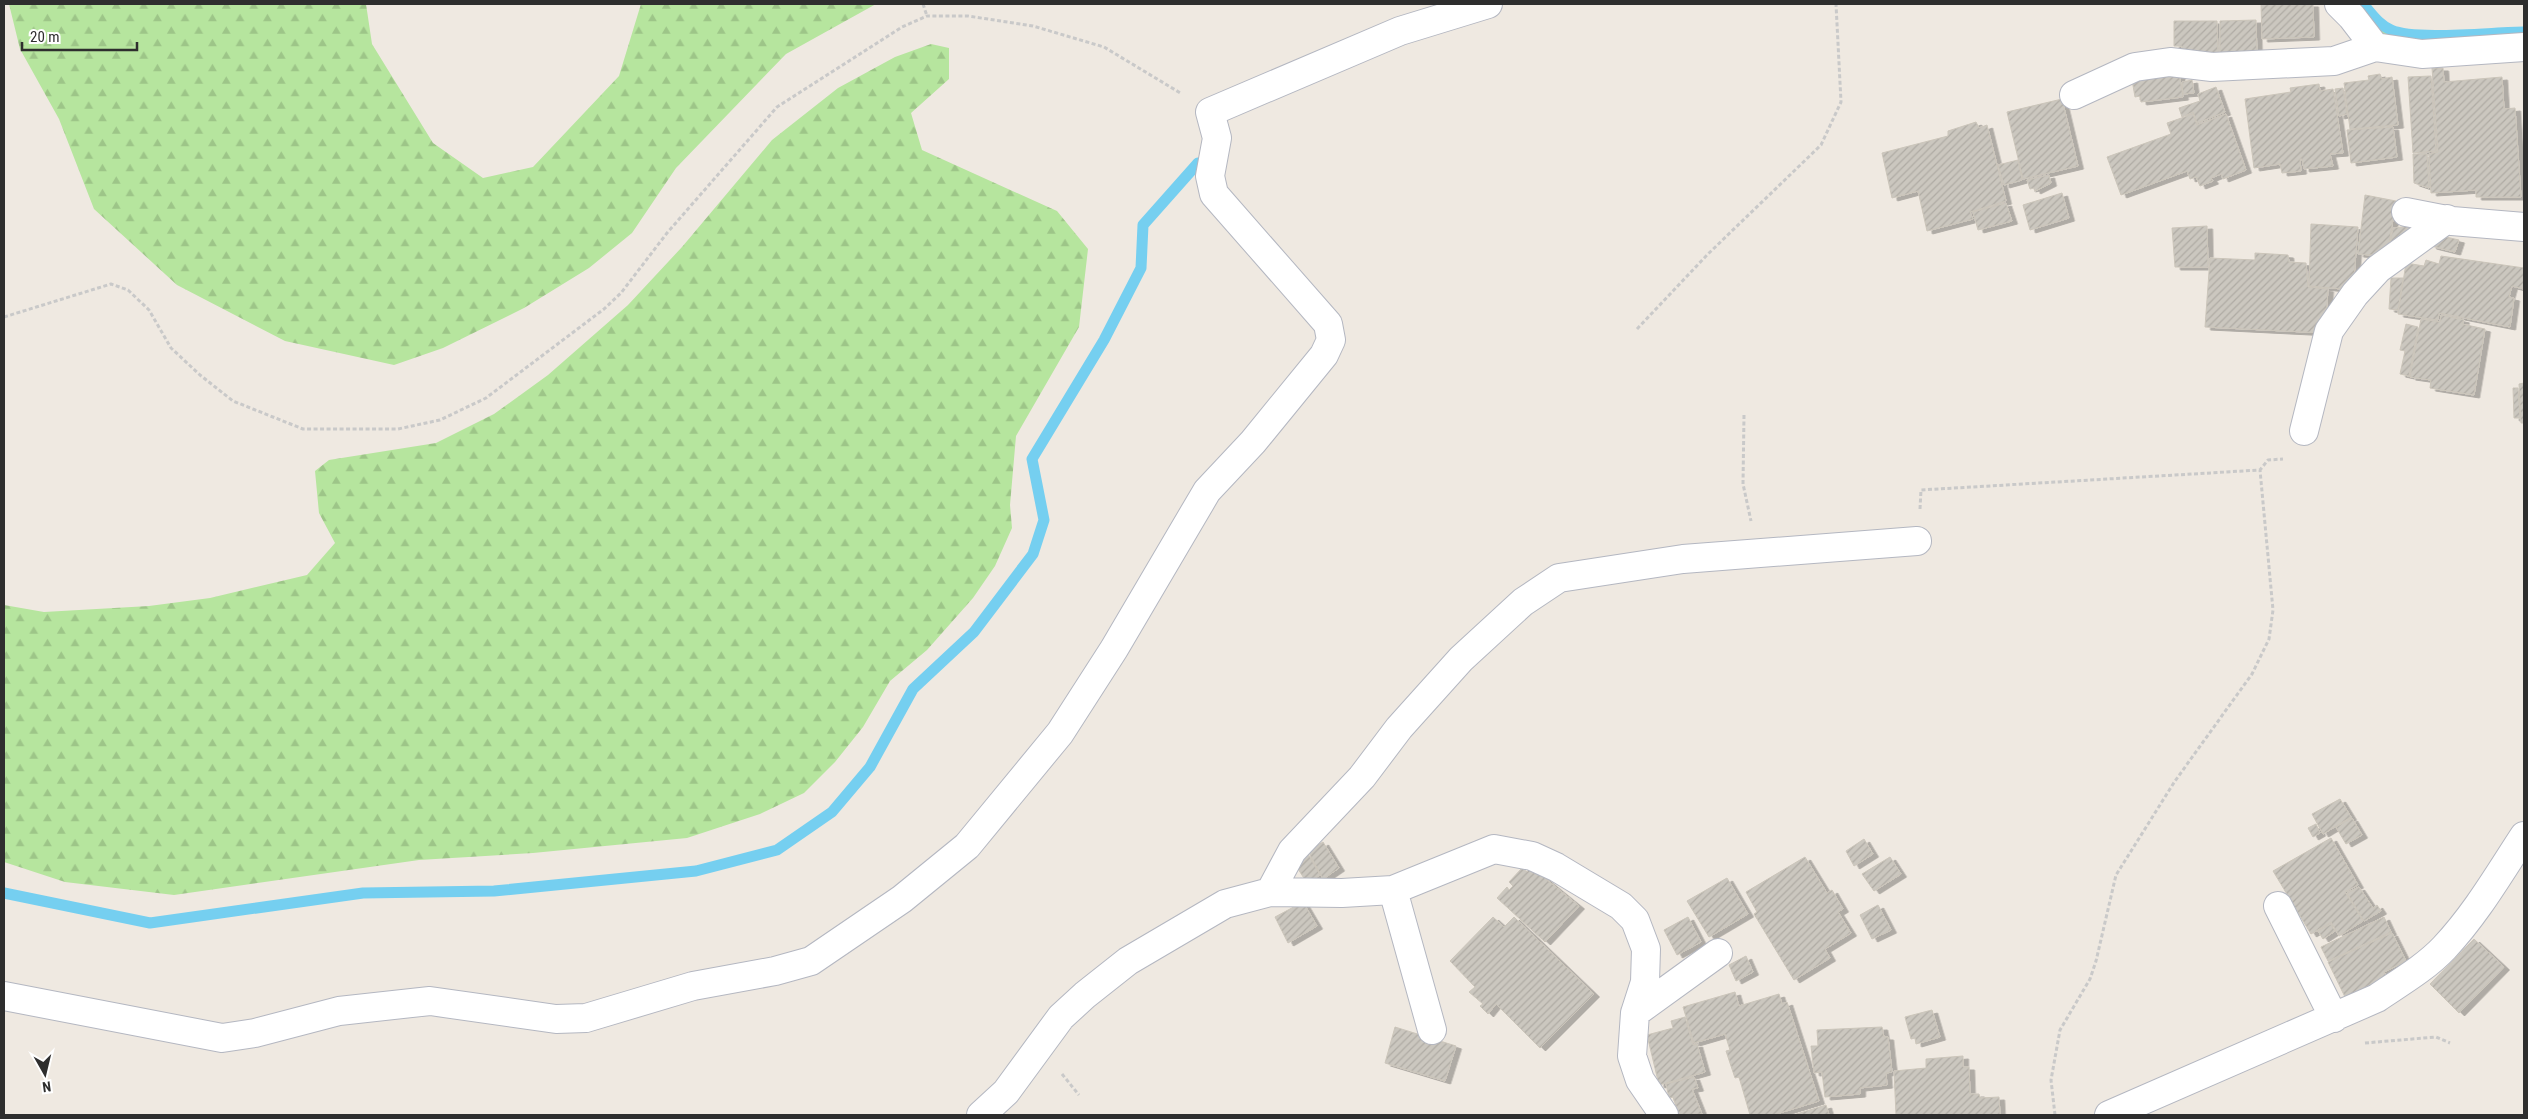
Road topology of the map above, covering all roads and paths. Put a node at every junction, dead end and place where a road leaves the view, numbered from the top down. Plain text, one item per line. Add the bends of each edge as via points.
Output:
1 (923, 4) edge
2 (1488, 4) edge
3 (1836, 4) edge
4 (2339, 4) edge
5 (926, 16) junction
6 (2524, 47) edge
7 (2375, 48) junction
8 (2074, 95) dead end
9 (1210, 112) junction
10 (2406, 212) dead end
11 (2447, 219) junction
12 (2524, 227) edge
13 (4, 317) edge
14 (1637, 329) dead end
15 (1744, 415) dead end
16 (2304, 431) joint
17 (2260, 470) junction
18 (1917, 540) joint
19 (1757, 553) junction
20 (2524, 836) edge
21 (1393, 890) junction
22 (1270, 892) junction
23 (2278, 906) dead end
24 (1718, 953) dead end
25 (4, 996) edge
26 (1635, 1013) junction
27 (2334, 1018) junction
28 (1432, 1030) dead end
29 (981, 1115) edge
30 (1664, 1115) edge
31 (2055, 1115) edge
32 (2109, 1115) edge

1 - 5 path
2 - 9 street via 1400,31
3 - 14 path via 1841,102 1821,145 1707,255
4 - 7 street
5 - 9 path via 968,16 1033,26 1104,46
5 - 13 path via 902,27 776,108 667,233 621,293 486,398 440,420 398,429 303,429 233,401 171,348 149,310 128,290 111,284
6 - 7 street via 2422,54
7 - 8 street via 2334,61 2212,66 2170,62 2135,67
9 - 25 street via 1217,138 1210,176 1214,194 1328,324 1330,340 1324,355 1253,442 1207,491 1114,649 1060,733 966,846 902,899 811,961 693,986 586,1018 556,1019 430,1001 339,1012 222,1038
10 - 11 street
11 - 12 street
11 - 16 street via 2378,268 2329,331
15 - 19 path via 1743,484
16 - 17 path via 2310,445 2306,456 2268,460
17 - 18 path via 1921,490
17 - 31 path via 2273,610 2269,639 2252,674 2175,781 2116,875 2090,979 2060,1030 2051,1080
18 - 19 street
19 - 22 street via 1683,559 1559,578 1523,602 1461,659 1399,728 1362,777 1292,851
20 - 27 street via 2473,914 2443,950 2414,974 2376,998
21 - 22 street
21 - 26 street via 1494,849 1532,856 1556,867 1621,906 1635,920 1646,949 1645,982
21 - 28 street
22 - 29 street via 1225,904 1128,961 1061,1017 1006,1092
23 - 27 street
24 - 26 street
26 - 30 street via 1632,1056 1640,1080
27 - 32 street

